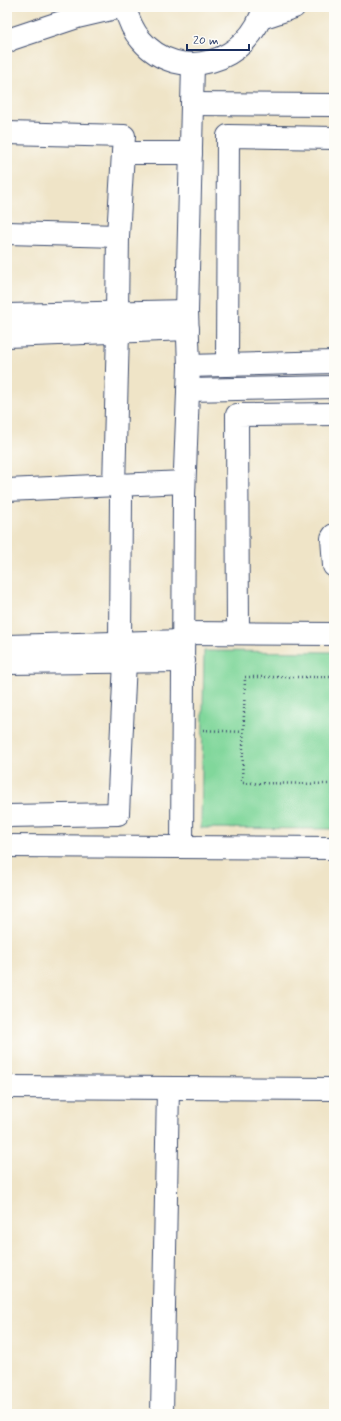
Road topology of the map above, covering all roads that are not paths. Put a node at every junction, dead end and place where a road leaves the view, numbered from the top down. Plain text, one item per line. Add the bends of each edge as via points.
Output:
1 (120, 7) edge
2 (124, 7) edge
3 (294, 7) edge
4 (262, 12) edge
5 (7, 42) edge
6 (193, 64) junction
7 (192, 104) junction
8 (334, 105) edge
9 (7, 133) edge
10 (334, 138) edge
11 (191, 152) junction
12 (122, 153) junction
13 (7, 233) edge
14 (118, 236) junction
15 (7, 315) edge
16 (188, 320) junction
17 (122, 325) junction
18 (7, 336) edge
19 (334, 362) edge
20 (227, 364) junction
21 (189, 366) junction
22 (334, 387) edge
23 (188, 390) junction
24 (334, 414) edge
25 (184, 489) junction
26 (7, 490) edge
27 (119, 490) junction
28 (7, 502) edge
29 (334, 535) edge
30 (334, 566) edge
31 (238, 633) junction
32 (334, 634) edge
33 (184, 645) junction
34 (7, 646) edge
35 (122, 652) junction
36 (7, 663) edge
37 (7, 816) edge
38 (7, 846) edge
39 (182, 847) junction
40 (334, 848) edge
41 (7, 1087) edge
42 (168, 1088) junction
43 (334, 1089) edge
44 (162, 1414) edge

1 - 5 street via 77,17 11,38
2 - 6 street via 130,24 141,40 156,53 173,61
3 - 4 street
4 - 6 street via 250,37 234,52 214,61
6 - 7 street
7 - 8 street
7 - 11 street
9 - 12 street via 124,136
10 - 20 street via 228,136
11 - 12 street
11 - 16 street
12 - 14 street
13 - 14 street
14 - 17 street
15 - 17 street
16 - 17 street
16 - 21 street
17 - 18 street
17 - 27 street
19 - 20 street
20 - 21 street
21 - 23 street
22 - 23 street
23 - 25 street
24 - 31 street via 237,415
25 - 27 street
25 - 33 street
26 - 27 street
27 - 28 street
27 - 35 street
29 - 30 street
31 - 32 street
31 - 33 street
33 - 35 street
33 - 39 street
34 - 35 street
35 - 36 street
35 - 37 street via 118,814
38 - 39 street
39 - 40 street
41 - 42 street
42 - 43 street
42 - 44 street

